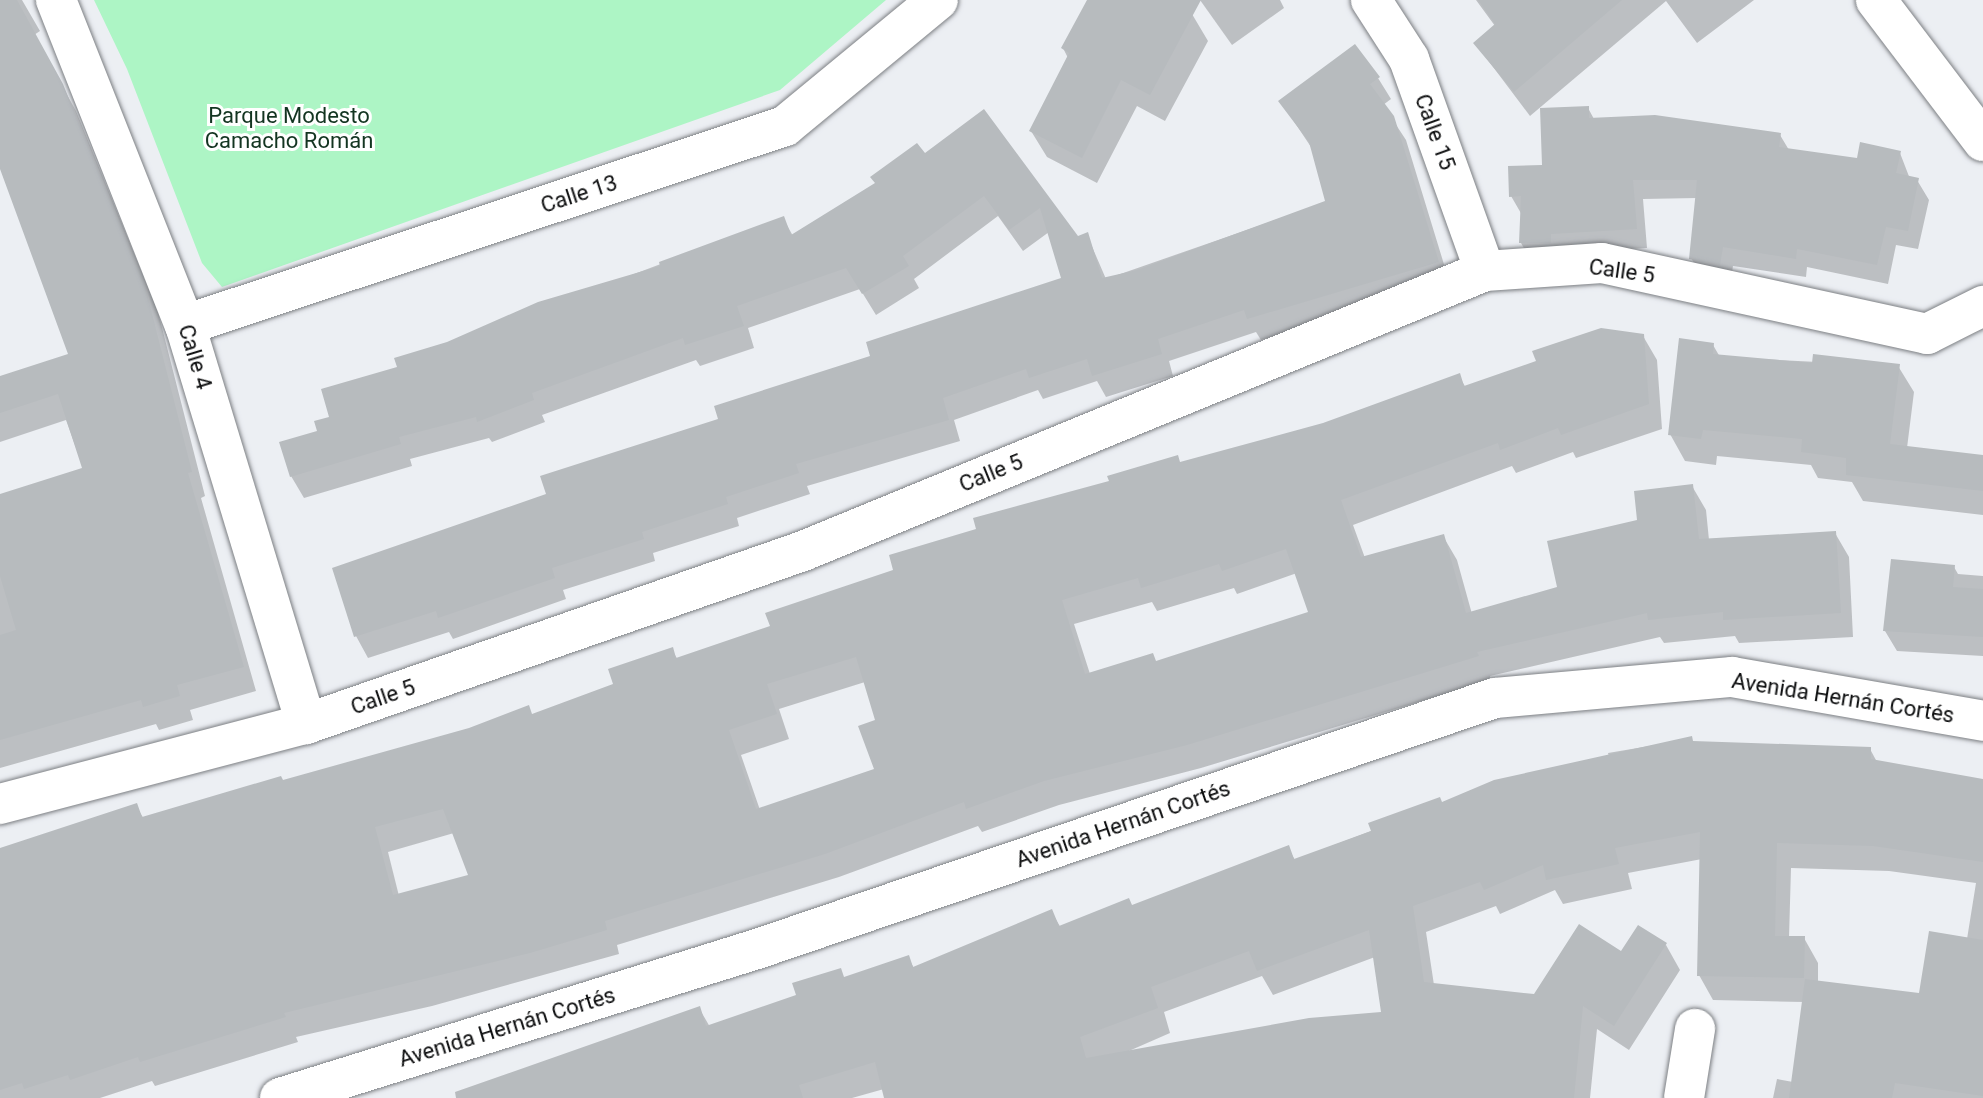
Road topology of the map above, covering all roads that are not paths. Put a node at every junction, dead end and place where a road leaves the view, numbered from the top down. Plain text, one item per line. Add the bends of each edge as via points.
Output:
1 (56, 0) edge
2 (938, 0) edge
3 (1371, 0) edge
4 (1876, 0) edge
5 (1983, 141) edge
6 (1485, 271) junction
7 (1983, 306) edge
8 (185, 325) junction
9 (1983, 721) edge
10 (306, 724) junction
11 (0, 804) edge
12 (1695, 1029) dead end
13 (280, 1098) edge
14 (1684, 1098) edge

1 - 8 street, Calle 4
2 - 8 street, Calle 13 via 785,126
3 - 6 street, Calle 15 via 1409,59
4 - 5 street
6 - 7 street, Calle 5 via 1602,263 1927,334
6 - 10 street, Calle 5 via 803,551
8 - 10 street, Calle 4
9 - 13 street, Avenida Hernán Cortés via 1732,677 1495,698 760,948
10 - 11 street, Calle 5
12 - 14 street

